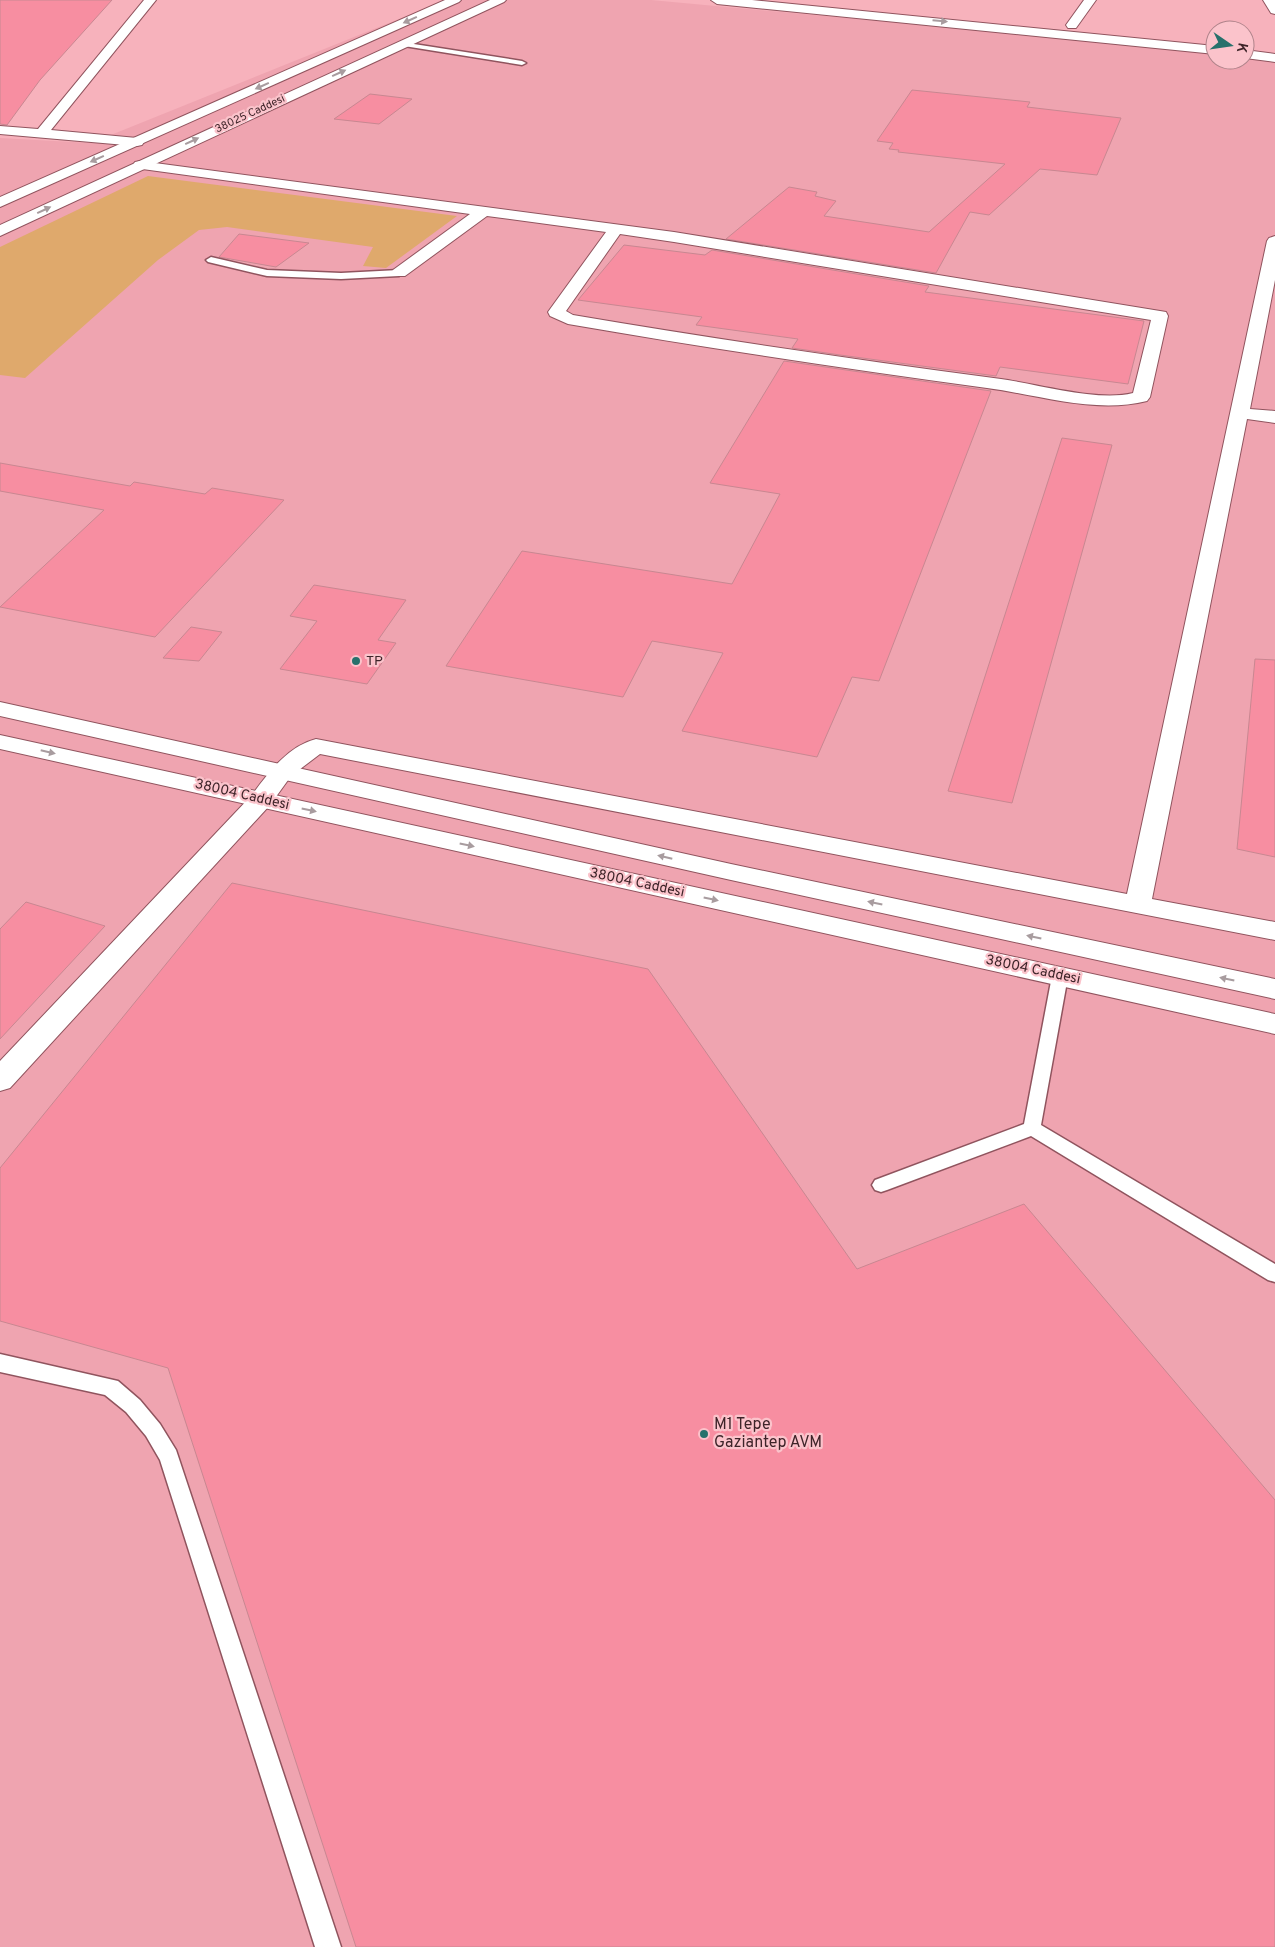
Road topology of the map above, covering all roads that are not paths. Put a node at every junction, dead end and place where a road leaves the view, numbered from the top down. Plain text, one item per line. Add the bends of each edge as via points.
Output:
1 (150, 0) edge
2 (455, 0) edge
3 (500, 0) edge
4 (717, 0) edge
5 (813, 0) edge
6 (1090, 0) edge
7 (1269, 0) edge
8 (1275, 10) edge
9 (921, 15) junction
10 (1072, 25) junction
11 (1205, 42) edge
12 (404, 44) junction
13 (1255, 47) edge
14 (1205, 49) edge
15 (1275, 50) edge
16 (1255, 55) edge
17 (1275, 58) edge
18 (522, 63) dead end
19 (0, 130) edge
20 (41, 134) junction
21 (137, 142) junction
22 (140, 165) junction
23 (0, 203) edge
24 (484, 212) junction
25 (616, 229) junction
26 (0, 230) edge
27 (1275, 240) edge
28 (211, 260) dead end
29 (399, 273) joint
30 (1240, 413) junction
31 (1275, 417) edge
32 (0, 709) edge
33 (0, 742) edge
34 (282, 771) junction
35 (261, 800) junction
36 (1138, 905) junction
37 (1275, 931) edge
38 (1072, 946) junction
39 (1060, 976) junction
40 (1275, 989) edge
41 (1275, 1024) edge
42 (0, 1080) edge
43 (1032, 1128) junction
44 (881, 1185) dead end
45 (1275, 1274) edge
46 (0, 1363) edge
47 (328, 1947) edge

1 - 20 street
2 -> 21 street, 38025 Caddesi
3 - 12 street, 38025 Caddesi
4 - 9 street
5 - 9 street
6 - 10 street
7 - 8 street
9 - 10 street
9 -> 14 street
10 - 11 street
12 - 18 lane
22 -> 12 street, 38025 Caddesi
13 - 15 street
16 - 17 street
19 - 20 street
20 - 21 street
21 -> 23 street, 38025 Caddesi
22 - 24 street
26 -> 22 street, 38025 Caddesi
24 - 25 street
24 - 29 street
25 - 25 street via 1160,316 1141,397 1129,401 1105,400 568,320 556,312
27 - 30 street
28 - 29 lane via 267,274 341,276
30 - 31 street
30 - 36 street
32 - 34 street
33 -> 35 street, 38004 Caddesi
34 - 35 street
34 - 36 street via 316,746
38 -> 34 street
35 -> 39 street, 38004 Caddesi
35 - 42 street
36 - 37 street
38 - 39 street
40 -> 38 street
39 - 41 street, 38004 Caddesi
39 - 43 lane
43 - 44 lane
43 - 45 lane
46 - 47 lane via 110,1386 153,1430 169,1457

